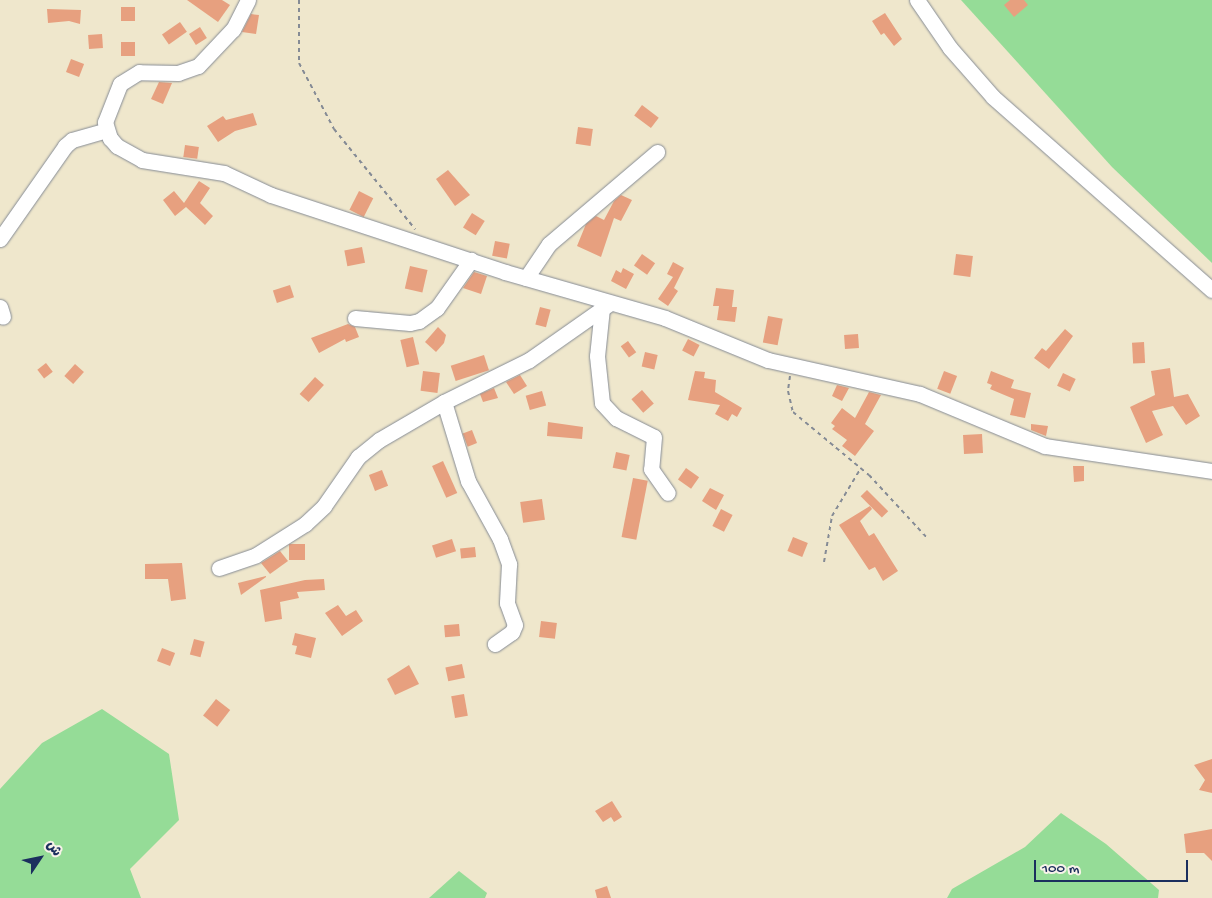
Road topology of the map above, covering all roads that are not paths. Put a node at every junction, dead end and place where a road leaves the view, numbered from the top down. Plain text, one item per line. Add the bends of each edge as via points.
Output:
1 (248, 0) edge
2 (917, 0) edge
3 (106, 130) junction
4 (657, 152) dead end
5 (0, 239) edge
6 (471, 260) junction
7 (526, 278) junction
8 (1212, 290) edge
9 (606, 305) junction
10 (355, 318) dead end
11 (444, 402) junction
12 (1212, 472) edge
13 (668, 493) dead end
14 (219, 568) dead end
15 (494, 644) dead end

1 - 3 street via 233,29 198,66 178,72 139,72 120,84 107,112
2 - 8 street via 950,48 994,96
3 - 5 street via 72,140 64,146
3 - 6 street via 117,146 142,160 224,173 271,195
4 - 7 street via 549,244
6 - 7 street
6 - 10 street via 437,308 419,321
7 - 9 street
9 - 11 street via 529,360
9 - 12 street via 684,324 791,366 920,394 1045,446
9 - 13 street via 597,356 602,402 616,418 654,437 651,469
11 - 14 street via 367,449 324,506 306,524 256,555
11 - 15 street via 468,481 500,539 509,564 507,603 515,625 512,632

